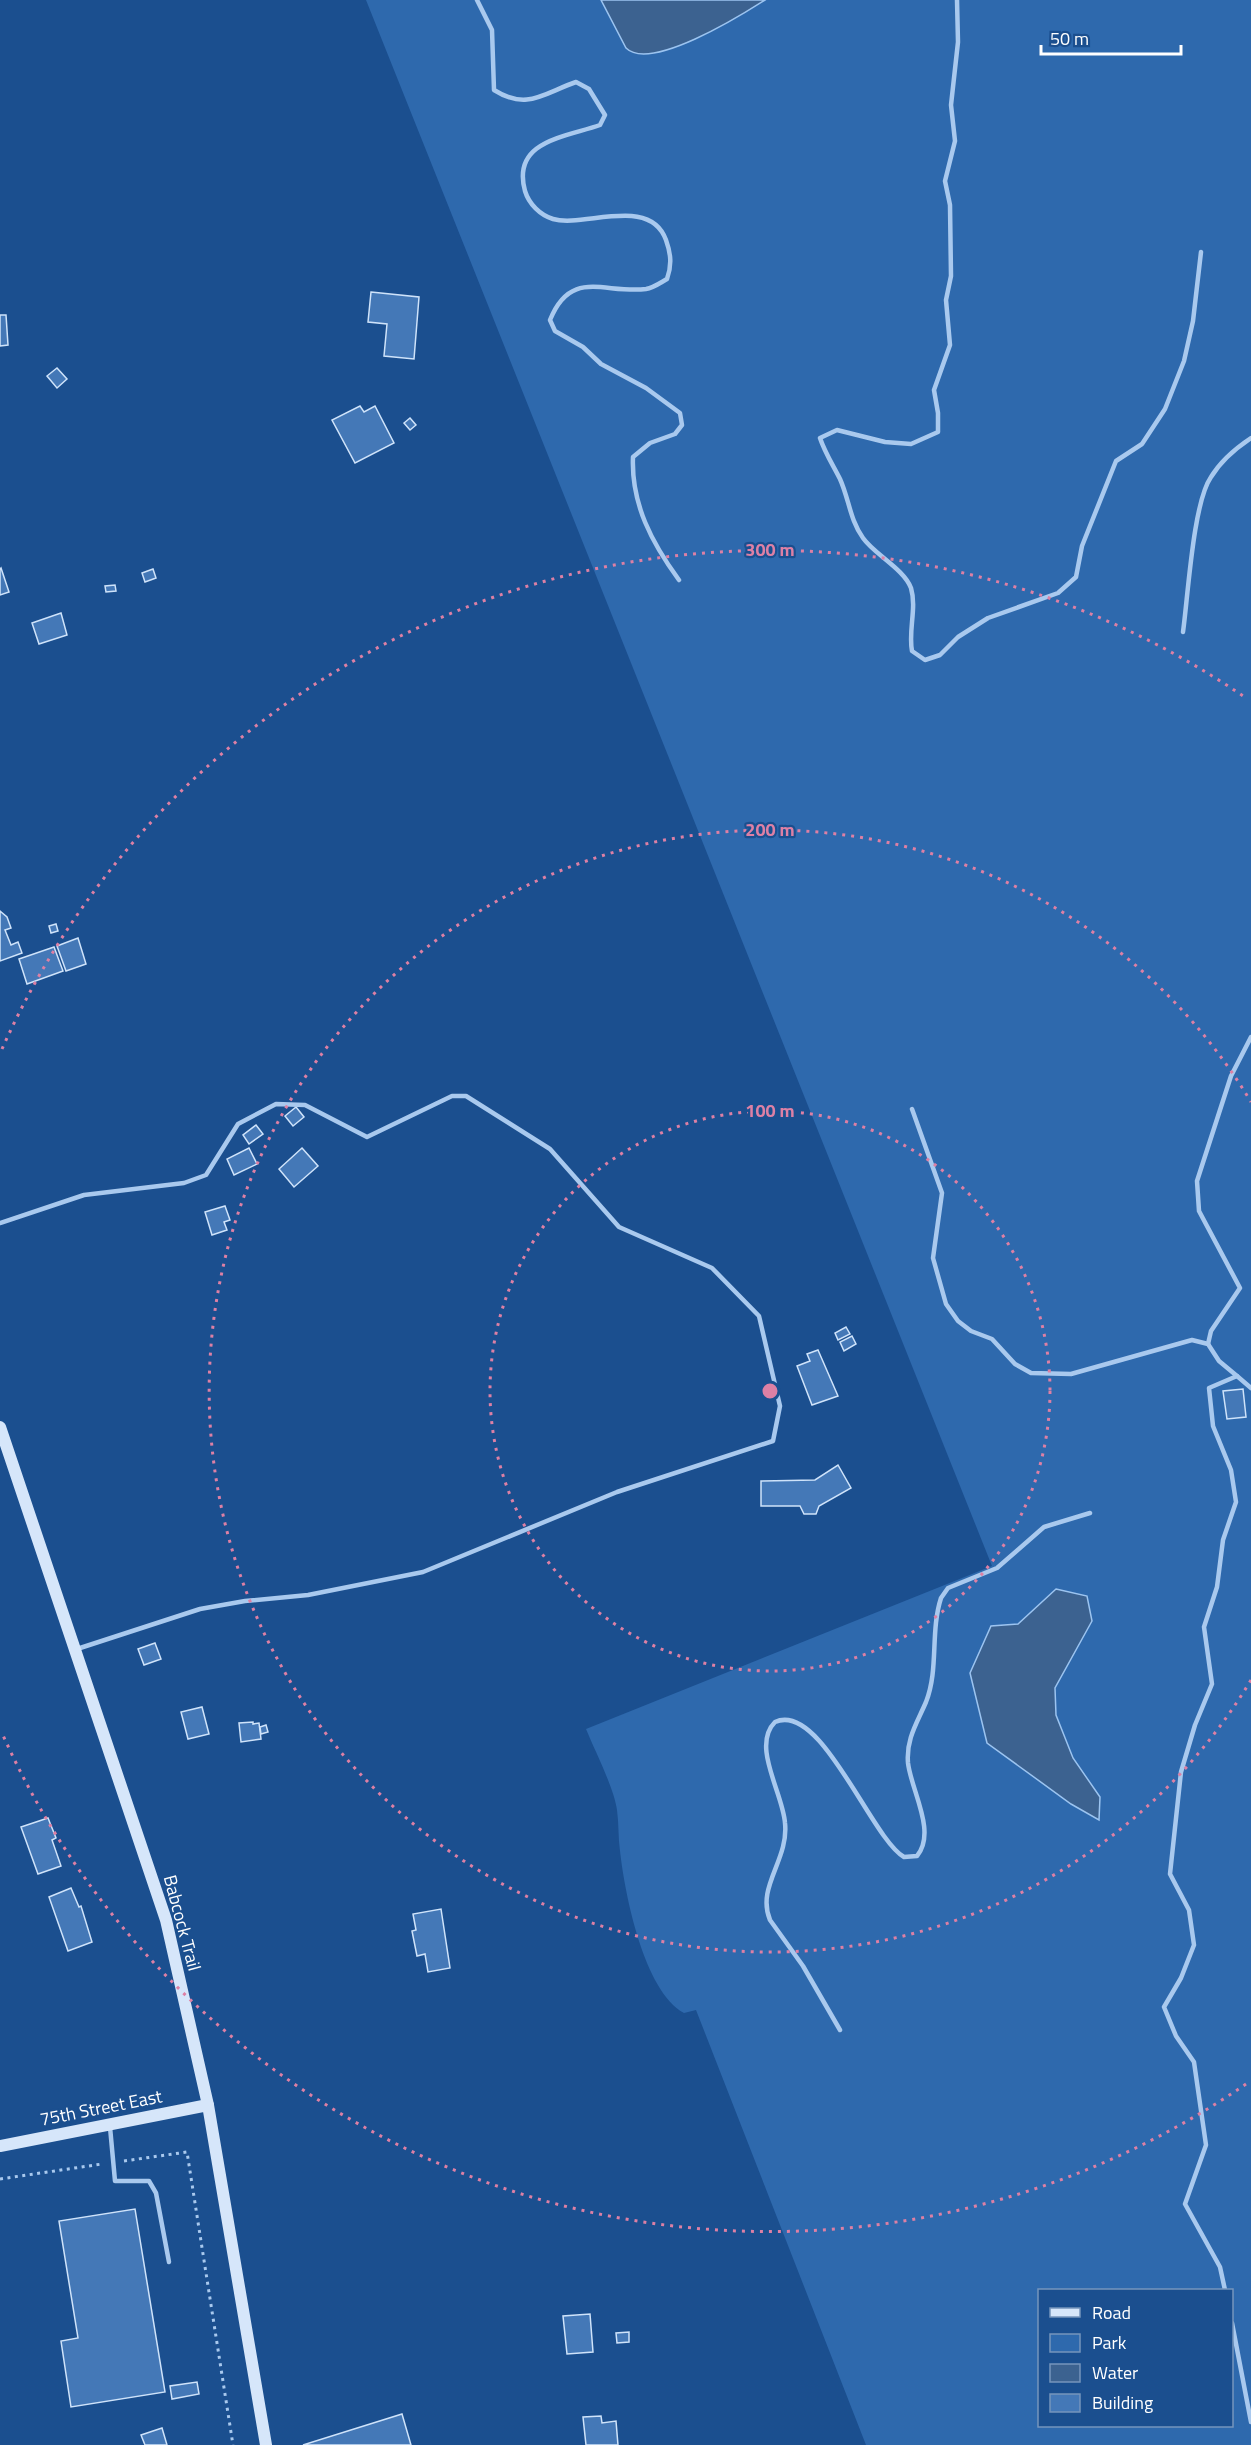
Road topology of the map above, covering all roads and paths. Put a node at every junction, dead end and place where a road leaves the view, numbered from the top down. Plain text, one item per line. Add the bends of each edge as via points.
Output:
1 (477, 0) edge
2 (957, 0) edge
3 (1201, 252) dead end
4 (1251, 438) edge
5 (679, 580) dead end
6 (1183, 632) dead end
7 (1251, 1037) edge
8 (912, 1109) dead end
9 (0, 1223) edge
10 (1208, 1344) junction
11 (1237, 1376) junction
12 (1251, 1388) edge
13 (0, 1427) edge
14 (1090, 1513) dead end
15 (75, 1650) junction
16 (840, 2030) dead end
17 (208, 2105) junction
18 (110, 2124) junction
19 (0, 2146) edge
20 (169, 2262) dead end
21 (1225, 2289) edge
22 (1233, 2328) edge
23 (1251, 2422) edge
24 (266, 2445) edge

1 - 5 lane via 492,30 494,90 510,100 533,100 576,82 589,89 605,115 600,125 547,141 533,150 523,182 526,194 541,215 556,220 609,215 649,220 662,228 669,248 672,266 667,279 648,288 580,287 567,293 550,320 555,331 583,347 601,364 646,388 680,413 682,425 675,434 650,443 633,457 632,475 641,516
2 - 3 lane via 958,42 951,105 955,141 945,181 950,205 951,276 946,300 950,345 934,390 938,432 911,444 837,430 820,438 864,540 910,586 912,651 925,660 940,655 958,637 988,618 1058,593 1076,577 1082,546 1116,461 1142,444 1165,409 1184,361
4 - 6 lane via 1210,477 1198,515
7 - 10 lane via 1231,1076 1197,1181 1199,1211 1240,1288 1210,1331
8 - 10 lane via 942,1194 933,1258 946,1304 958,1321 992,1339 1015,1364 1031,1373 1071,1374 1192,1340
9 - 15 lane via 84,1195 184,1183 206,1175 238,1124 276,1104 305,1105 367,1137 452,1096 466,1096 550,1149 619,1227 712,1268 759,1316 780,1406 773,1441 617,1492 423,1572 308,1595 200,1610
10 - 11 lane via 1219,1361
11 - 12 lane
11 - 21 lane via 1209,1388 1213,1426 1231,1470 1236,1502 1223,1540 1217,1587 1204,1627 1212,1684 1181,1772 1170,1874 1189,1910 1194,1945 1164,2007 1176,2036 1194,2062 1206,2145 1185,2204 1220,2267
13 - 15 street, Babcock Trail
14 - 16 lane via 1044,1527 997,1568 948,1588 941,1598 933,1675 908,1745 909,1772 924,1831 923,1846 917,1856 904,1857 891,1847 850,1782 806,1728 786,1719 769,1729 766,1750 786,1830 783,1856 767,1891 766,1910
15 - 17 street, Babcock Trail via 166,1920
17 - 18 street, 75th Street East
17 - 24 street, Babcock Trail
18 - 19 street, 75th Street East
18 - 20 lane via 115,2181 149,2181 156,2193
22 - 23 lane

